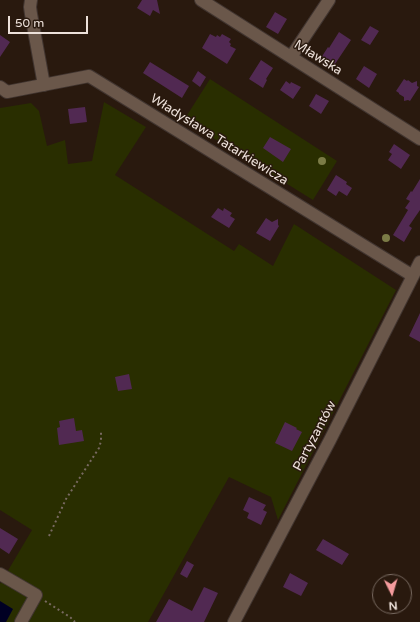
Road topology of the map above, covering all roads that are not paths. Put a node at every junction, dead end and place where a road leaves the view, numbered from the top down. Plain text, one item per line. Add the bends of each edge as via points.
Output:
1 (31, 0) edge
2 (201, 0) edge
3 (329, 0) edge
4 (291, 57) junction
5 (44, 85) junction
6 (0, 88) edge
7 (420, 139) edge
8 (420, 262) edge
9 (413, 276) junction
10 (0, 574) edge
11 (21, 622) edge
12 (234, 622) edge

1 - 5 street via 30,14
2 - 4 street, Mławska
3 - 4 street
4 - 7 street, Mławska
5 - 6 street, Władysława Tatarkiewicza via 7,92
5 - 9 street, Władysława Tatarkiewicza via 89,76
8 - 9 street, Partyzantów
9 - 12 street, Partyzantów
10 - 11 street via 36,595

